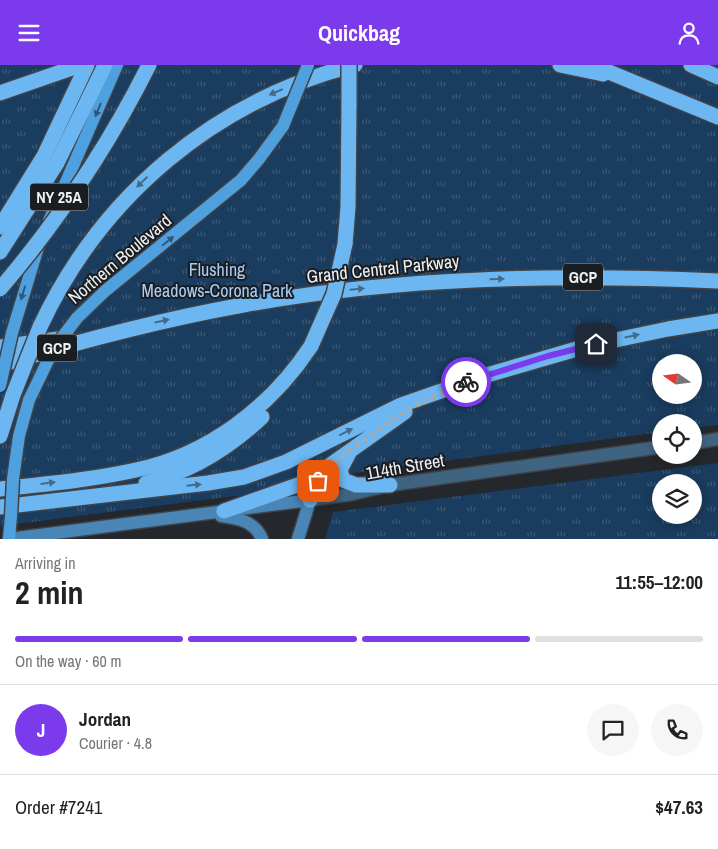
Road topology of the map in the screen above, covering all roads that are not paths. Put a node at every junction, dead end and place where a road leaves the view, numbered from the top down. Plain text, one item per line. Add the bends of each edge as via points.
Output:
1 (149, 65) edge
2 (308, 65) edge
3 (349, 65) edge
4 (355, 65) edge
5 (560, 65) edge
6 (592, 65) edge
7 (690, 65) edge
8 (109, 66) edge
9 (84, 68) edge
10 (718, 77) edge
11 (641, 83) junction
12 (0, 93) edge
13 (718, 117) edge
14 (0, 227) edge
15 (0, 252) edge
16 (718, 281) edge
17 (0, 289) edge
18 (718, 321) edge
19 (115, 332) junction
20 (311, 346) junction
21 (0, 347) edge
22 (0, 365) edge
23 (0, 386) edge
24 (446, 389) junction
25 (0, 436) edge
26 (718, 439) edge
27 (702, 442) edge
28 (354, 448) junction
29 (652, 448) edge
30 (328, 467) junction
31 (390, 485) junction
32 (0, 489) edge
33 (76, 497) junction
34 (310, 500) junction
35 (5, 511) edge
36 (224, 511) junction
37 (200, 515) junction
38 (8, 539) edge
39 (262, 539) edge
40 (298, 539) edge

1 - 17 highway, bridge via 80,184
35 -> 2 main road, Northern Boulevard, bridge via 29,400 54,348 105,291 240,180 259,159 283,125
3 - 20 highway, bridge via 345,244 334,294
4 -> 25 highway, bridge via 272,93 180,149 139,185 104,223 68,273 40,327
5 - 11 highway
6 - 11 highway
7 - 10 highway
8 - 15 highway via 57,163
8 -> 23 main road, NY 25A, bridge via 36,253
9 - 12 highway
9 - 14 highway via 44,156
11 - 13 highway
19 -> 16 highway, Grand Central Parkway / GCP via 259,302 422,283 578,277
24 -> 18 highway via 562,352
19 - 21 highway
19 - 22 highway, Grand Central Parkway / GCP
32 -> 20 highway via 136,470 198,448 260,407
20 - 33 highway via 293,377 264,414 218,452 153,481
24 - 28 highway via 398,416
33 -> 24 highway via 252,475 286,462 394,408
26 - 27 street
28 - 30 highway
28 - 31 highway via 342,464 340,473 343,480 356,485
29 - 31 street, 114th Street
30 - 34 highway
30 - 36 highway via 301,484
31 - 34 street, 114th Street
33 - 35 highway
34 - 36 street, 114th Street
34 - 40 street
35 - 38 main road, Northern Boulevard
36 - 37 street, 114th Street
37 - 38 street, 114th Street
37 - 39 street via 243,521 256,529

